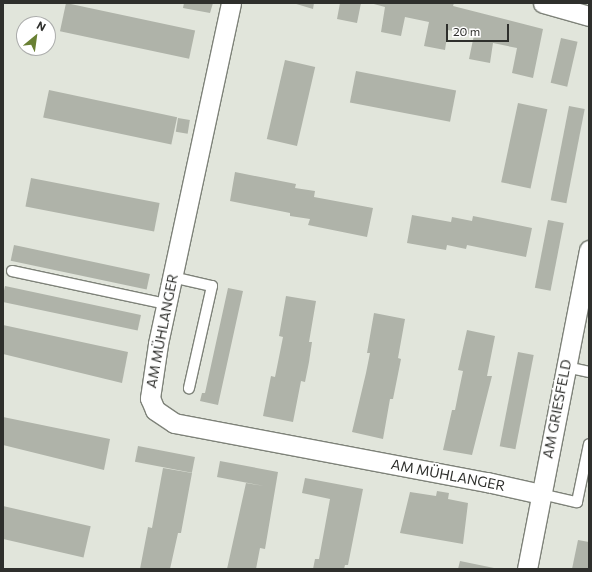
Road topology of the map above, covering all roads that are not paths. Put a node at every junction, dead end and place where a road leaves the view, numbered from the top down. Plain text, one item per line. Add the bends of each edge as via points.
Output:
1 (231, 3) edge
2 (543, 3) edge
3 (589, 16) edge
4 (589, 250) edge
5 (12, 271) dead end
6 (172, 277) junction
7 (166, 304) junction
8 (566, 367) junction
9 (589, 372) edge
10 (189, 388) dead end
11 (589, 444) edge
12 (541, 494) junction
13 (527, 569) edge

1 - 6 street, AM MÜHLANGER
2 - 3 street
4 - 8 street, AM GRIESFELD
5 - 7 lane
6 - 7 street, AM MÜHLANGER
6 - 10 lane via 212,286
7 - 12 street, AM MÜHLANGER via 150,398 155,410 174,424
8 - 9 lane
8 - 12 street, AM GRIESFELD
11 - 12 lane via 577,502
12 - 13 street, AM GRIESFELD

